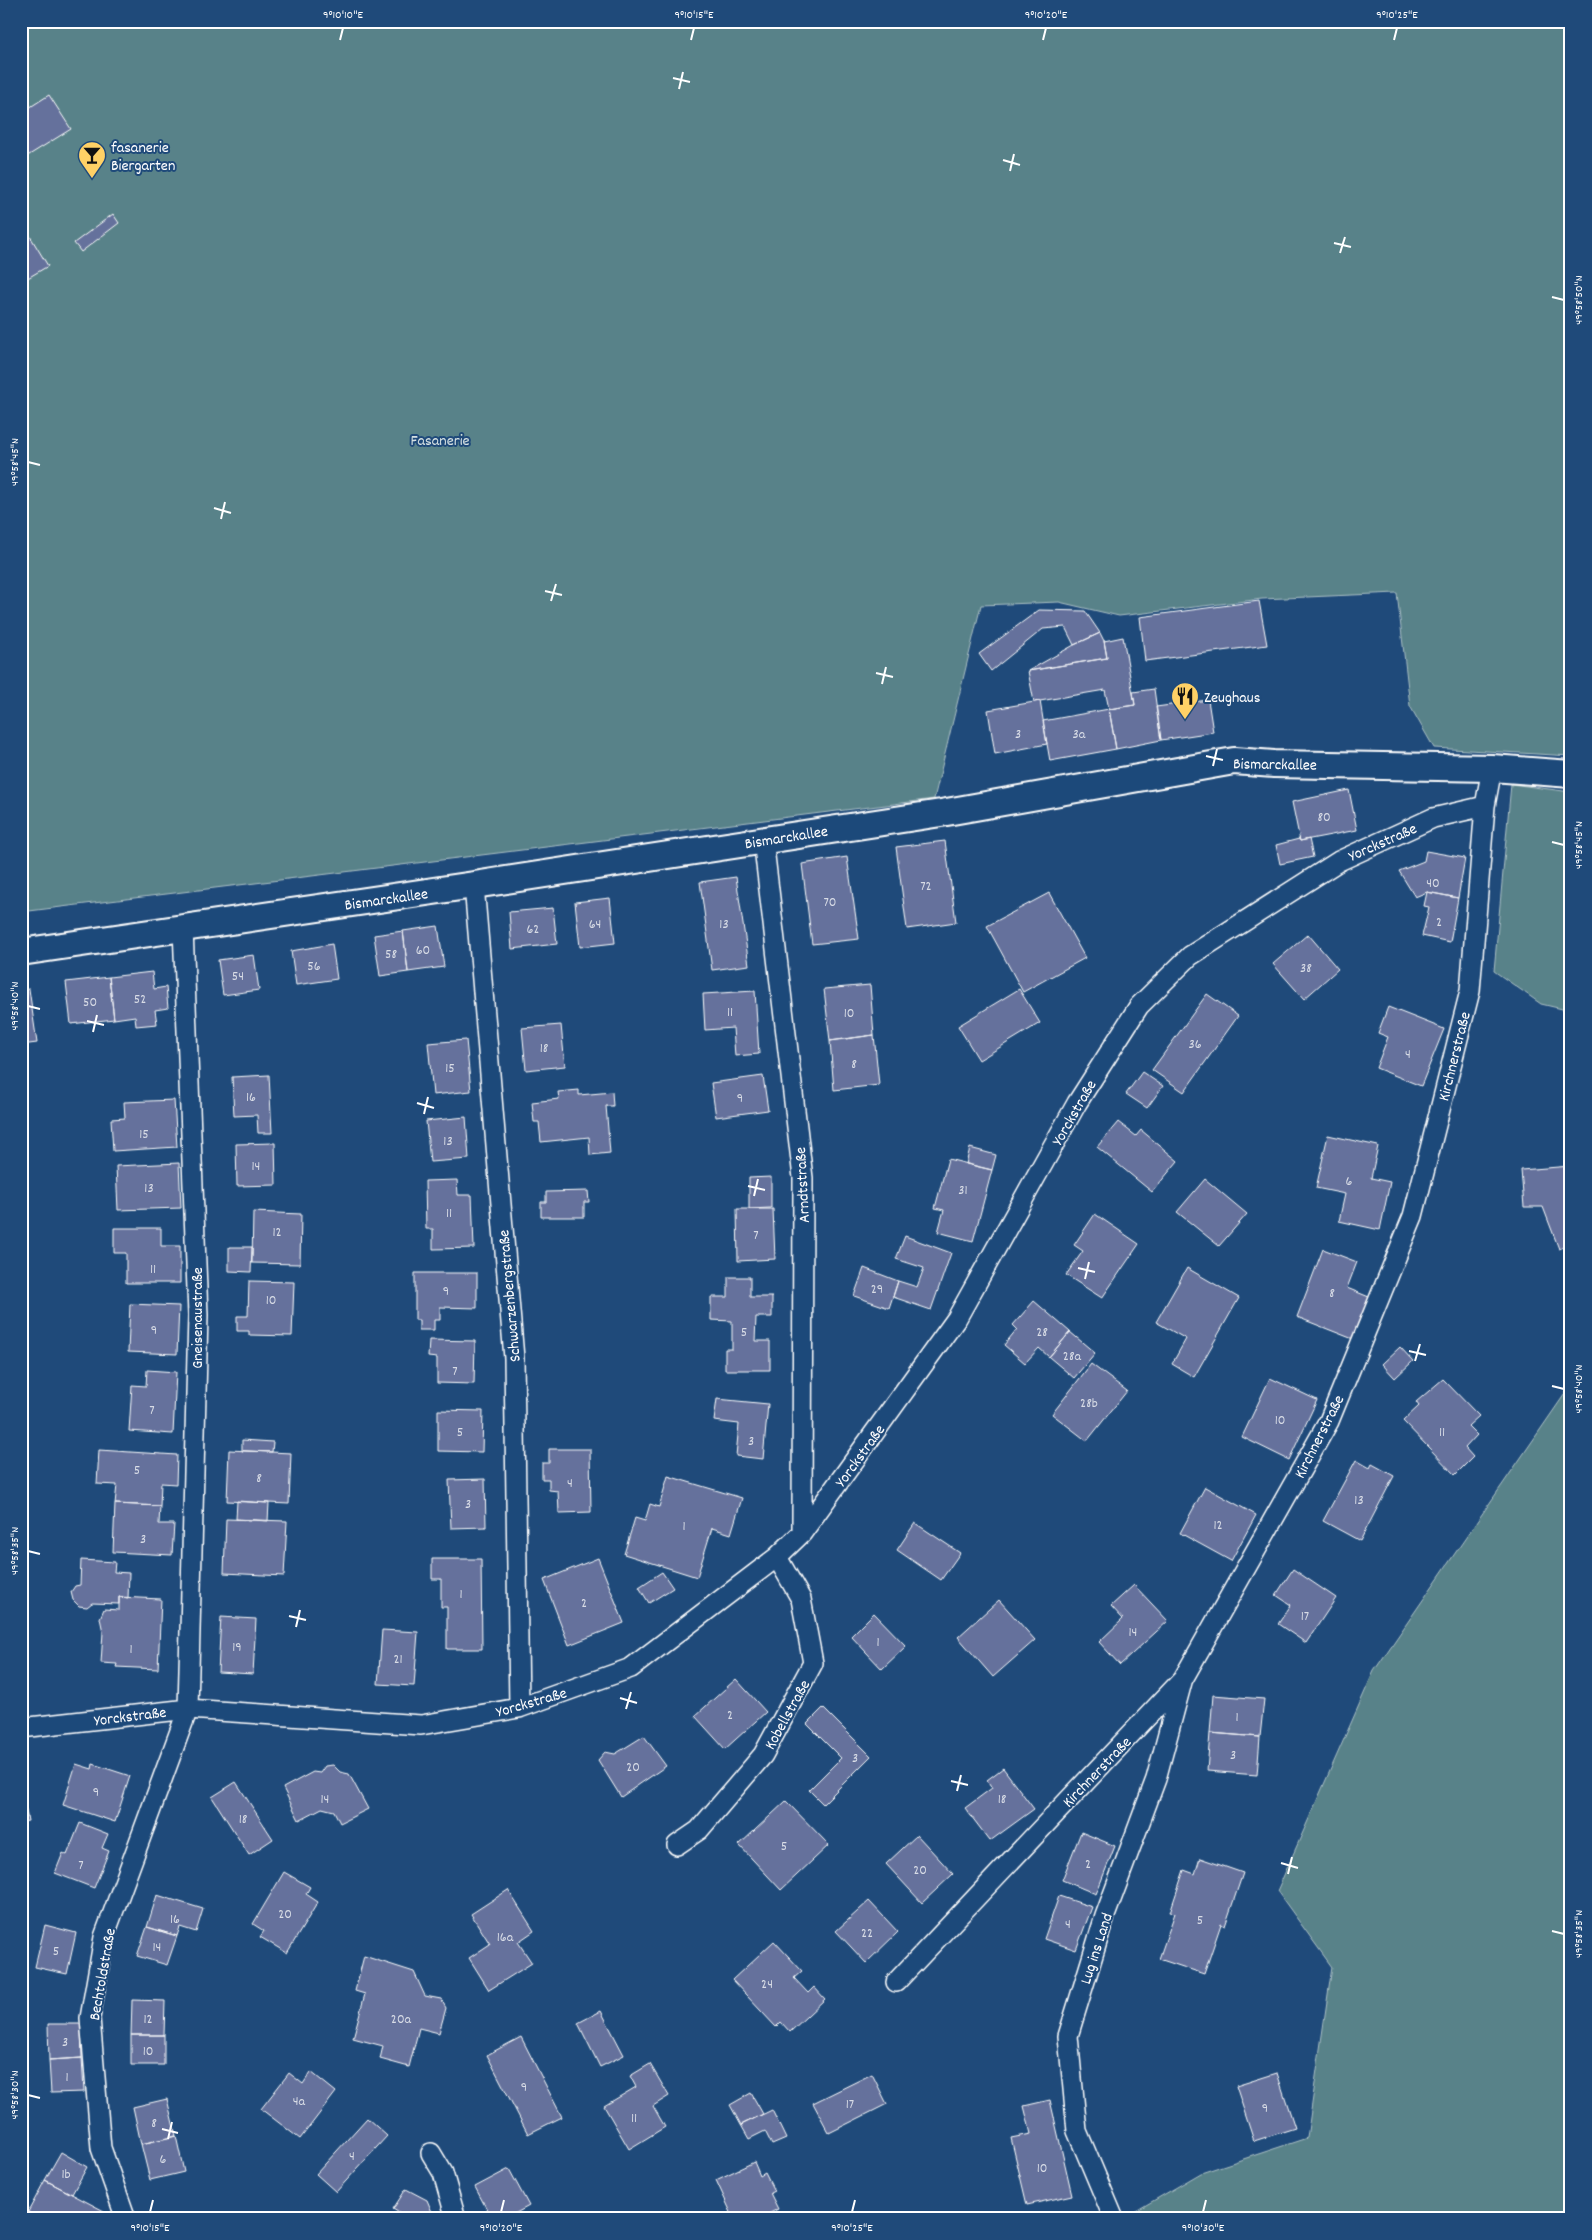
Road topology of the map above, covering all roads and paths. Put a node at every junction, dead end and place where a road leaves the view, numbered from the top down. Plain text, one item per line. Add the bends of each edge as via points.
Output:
1 (1492, 768) junction
2 (1562, 774) edge
3 (1486, 806) junction
4 (763, 839) junction
5 (474, 885) junction
6 (183, 928) junction
7 (21, 952) edge
8 (802, 1533) junction
9 (776, 1557) junction
10 (1183, 1678) junction
11 (519, 1708) junction
12 (188, 1709) junction
13 (21, 1728) edge
14 (677, 1845) dead end
15 (896, 1982) dead end
16 (431, 2153) dead end
17 (126, 2219) edge
18 (456, 2219) edge
19 (1114, 2219) edge

1 - 2 street, Bismarckallee
1 - 3 street, Kirchnerstraße
1 - 4 street, Bismarckallee via 1234,761 951,811
3 - 8 street, Yorckstraße via 1433,818 1339,861 1190,956 1138,1006 1077,1103 957,1318
3 - 10 street, Kirchnerstraße via 1470,990 1413,1216 1329,1421
4 - 5 street, Bismarckallee
4 - 8 street, Arndtstraße via 803,1178
5 - 6 street, Bismarckallee
5 - 11 street, Schwarzenbergstraße via 514,1358
6 - 7 street, Bismarckallee
6 - 12 street, Gneisenaustraße via 198,1315
8 - 9 street, Yorckstraße
9 - 11 street, Yorckstraße via 632,1668
9 - 14 street, Kobellstraße via 802,1599 813,1663 763,1755 699,1830
10 - 15 street, Kirchnerstraße
10 - 19 street, Lug ins Land via 1156,1779 1105,1916 1068,2036 1077,2131
11 - 12 street, Yorckstraße via 421,1725
12 - 13 street, Yorckstraße
12 - 17 street, Bechtoldstraße via 104,1937 90,2018 101,2148
16 - 18 street via 443,2173

